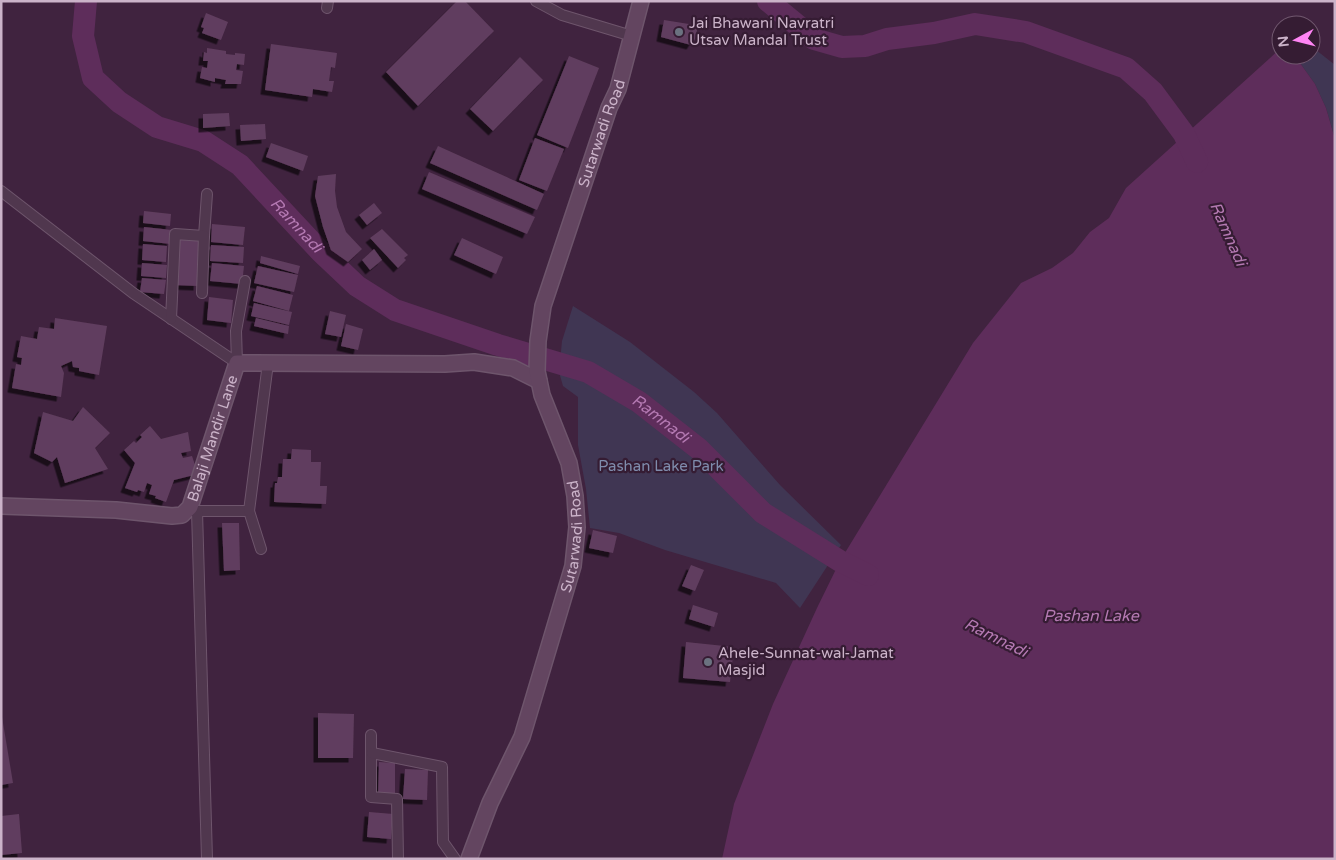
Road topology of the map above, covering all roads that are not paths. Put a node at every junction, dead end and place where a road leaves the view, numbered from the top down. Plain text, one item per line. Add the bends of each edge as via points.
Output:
1 (536, 1) edge
2 (641, 1) edge
3 (632, 36) junction
4 (1, 191) edge
5 (207, 194) dead end
6 (204, 236) junction
7 (245, 281) dead end
8 (202, 293) dead end
9 (171, 319) junction
10 (237, 364) junction
11 (268, 364) junction
12 (538, 376) junction
13 (1, 506) edge
14 (192, 511) junction
15 (249, 511) junction
16 (261, 549) dead end
17 (371, 735) dead end
18 (372, 753) junction
19 (207, 859) edge
20 (398, 859) edge
21 (456, 859) edge
22 (469, 859) edge

1 - 3 street via 562,15
2 - 3 street, Sutarwadi Road
3 - 12 street, Sutarwadi Road via 618,89 543,306
4 - 9 street
5 - 6 street
6 - 8 street
6 - 9 street via 175,234
7 - 10 street via 236,331
9 - 10 street
10 - 11 street, Balaji Mandir Lane
10 - 14 street, Balaji Mandir Lane via 190,507
11 - 12 street, Balaji Mandir Lane via 474,362 514,368
11 - 15 street
12 - 22 street, Sutarwadi Road via 542,395 570,463 577,527 573,566 522,737 490,803
13 - 14 street, Balaji Mandir Lane via 116,510 172,516
14 - 15 street
14 - 19 street
15 - 16 street
17 - 18 street
18 - 20 street via 371,797 397,799
18 - 21 street via 442,766 443,842

